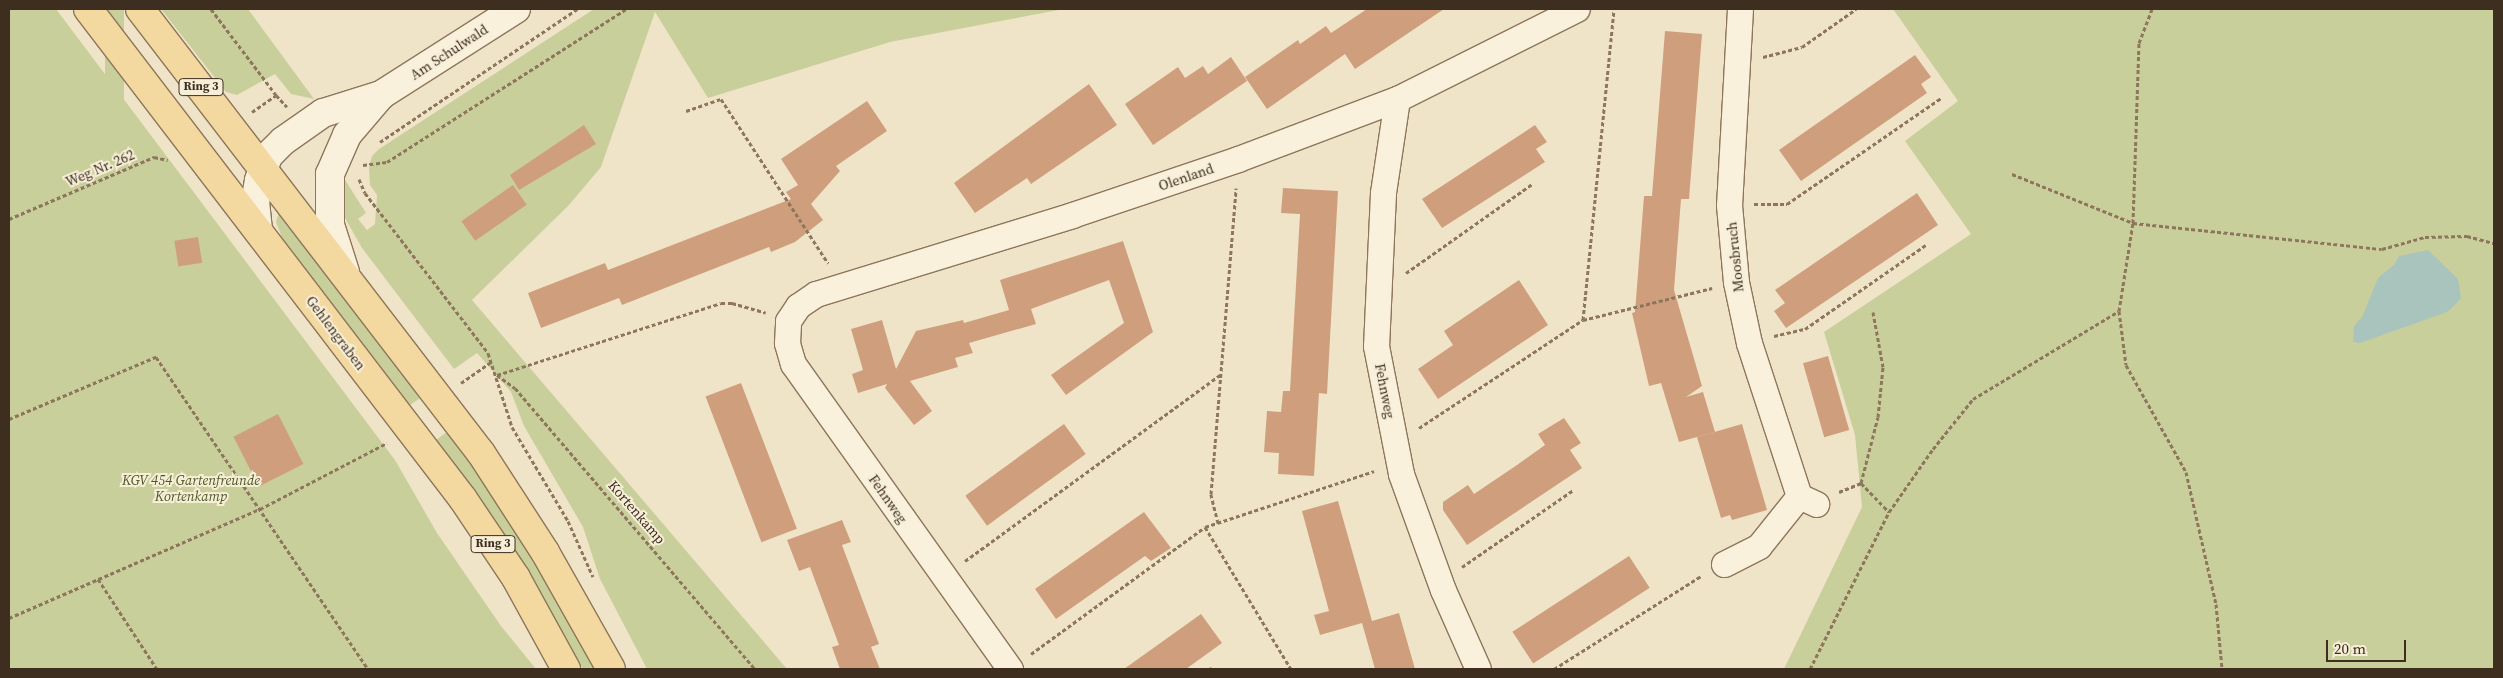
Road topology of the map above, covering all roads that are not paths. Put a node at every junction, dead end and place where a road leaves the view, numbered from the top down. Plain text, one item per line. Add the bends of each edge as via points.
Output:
1 (88, 9) edge
2 (140, 9) edge
3 (516, 9) edge
4 (1577, 9) edge
5 (1740, 9) edge
6 (381, 95) junction
7 (1397, 99) junction
8 (263, 166) junction
9 (258, 230) junction
10 (345, 272) junction
11 (788, 320) joint
12 (1724, 564) road end
13 (1018, 664) edge
14 (566, 669) edge
15 (611, 669) edge
16 (1478, 669) edge

1 - 9 main road, Gehlengraben / Ring 3
2 - 8 main road, Ring 3
3 - 6 street, Am Schulwald
4 - 7 street, Olenland
5 - 12 street, Moosbruch via 1729,205 1736,282 1749,343 1808,500 1759,546
6 - 8 street, Am Schulwald via 323,113 275,148
6 - 10 street, Am Schulwald via 347,135 330,174 330,225
7 - 11 street, Olenland via 1238,159 1072,215 816,294 798,306
7 - 16 street, Fehnweg via 1383,193 1376,346 1397,453 1441,582
8 - 9 street, Am Schulwald via 255,203
8 - 10 main road, Ring 3
9 - 14 main road, Gehlengraben / Ring 3 via 463,499 516,578
10 - 15 main road, Ring 3 via 503,484 584,617
11 - 13 street, Fehnweg via 787,343 793,364 943,577

